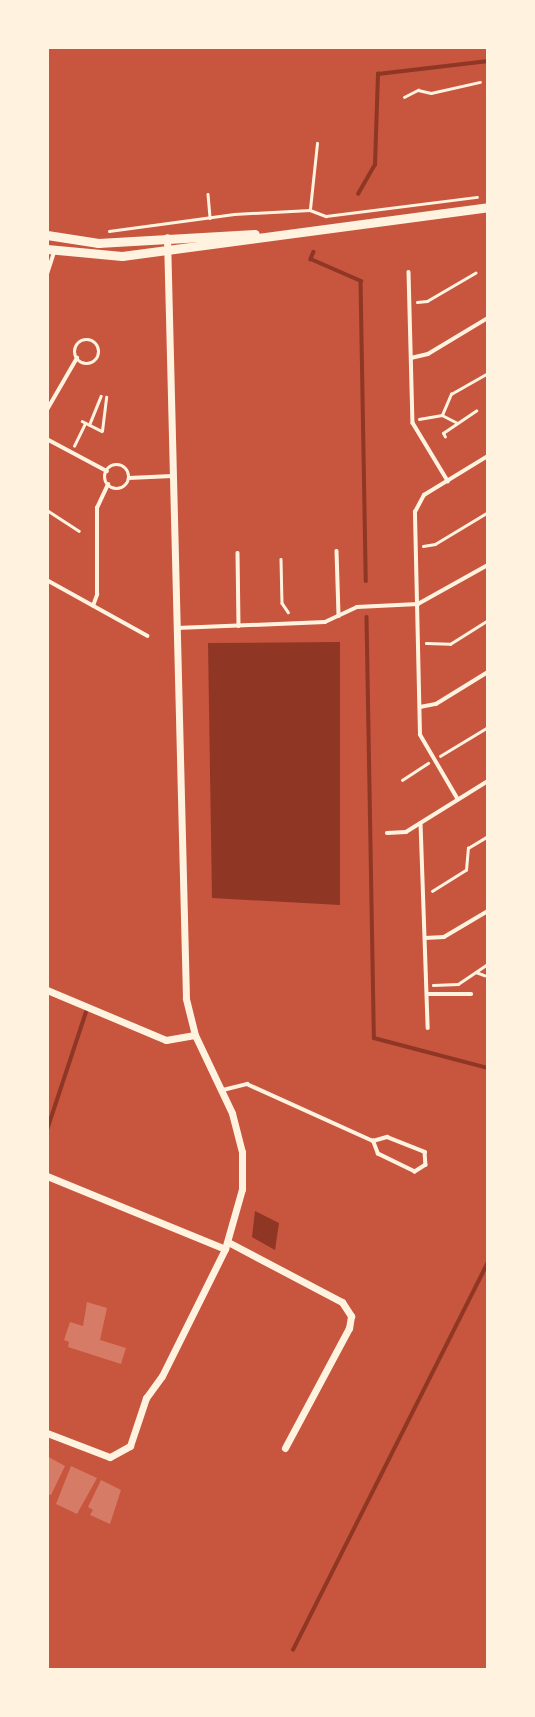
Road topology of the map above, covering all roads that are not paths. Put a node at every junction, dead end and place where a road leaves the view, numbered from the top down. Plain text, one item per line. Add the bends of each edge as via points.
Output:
1 (488, 206) edge
2 (270, 234) junction
3 (47, 235) edge
4 (167, 237) junction
5 (51, 250) edge
6 (168, 251) junction
7 (409, 272) dead end
8 (47, 274) edge
9 (488, 318) edge
10 (77, 358) junction
11 (411, 358) junction
12 (47, 410) edge
13 (47, 439) edge
14 (488, 456) edge
15 (107, 471) junction
16 (174, 476) junction
17 (129, 478) junction
18 (448, 481) junction
19 (108, 484) junction
20 (337, 551) dead end
21 (238, 553) dead end
22 (488, 565) edge
23 (47, 580) edge
24 (418, 604) junction
25 (93, 606) junction
26 (339, 616) junction
27 (239, 626) junction
28 (177, 628) junction
29 (148, 636) dead end
30 (488, 672) edge
31 (420, 707) junction
32 (488, 781) edge
33 (458, 800) junction
34 (421, 823) junction
35 (387, 833) dead end
36 (488, 911) edge
37 (425, 939) junction
38 (47, 990) edge
39 (427, 994) junction
40 (471, 994) dead end
41 (428, 1028) dead end
42 (195, 1035) junction
43 (223, 1090) junction
44 (373, 1141) junction
45 (47, 1176) edge
46 (226, 1246) junction
47 (47, 1433) edge
48 (285, 1448) dead end

1 - 2 street
2 - 4 street
2 - 6 street
3 - 4 street via 98,243
4 - 6 street
5 - 6 street via 122,256
5 - 8 lane
6 - 16 street
7 - 11 lane
9 - 11 lane via 428,354
10 - 10 lane via 79,344 90,341 96,345 99,352 94,362 83,364
10 - 12 lane
11 - 18 lane via 413,423
13 - 15 lane
14 - 18 lane
15 - 17 lane via 120,465
15 - 19 lane
16 - 17 lane
16 - 28 street
17 - 19 lane via 122,488
18 - 24 lane via 419,500
19 - 25 lane via 97,508 97,594
20 - 26 lane
21 - 27 lane
22 - 24 lane
23 - 25 lane
24 - 26 lane via 357,607
24 - 31 lane
25 - 29 lane
26 - 27 lane via 325,622
27 - 28 lane
28 - 42 street via 185,989
30 - 31 lane via 436,704
31 - 33 lane via 422,742
32 - 33 lane
33 - 34 lane
34 - 35 lane via 406,832
34 - 37 lane
36 - 37 lane via 444,937
37 - 39 lane
38 - 42 street via 166,1040
39 - 40 lane
39 - 41 lane
42 - 43 street
43 - 44 lane via 247,1084
43 - 46 street via 239,1133 243,1172 239,1209
44 - 44 lane via 387,1137 413,1145 425,1152 426,1165 415,1172 403,1169 378,1154
45 - 46 street
46 - 47 street via 162,1376 146,1398 130,1446 110,1457
46 - 48 street via 342,1302 351,1316 349,1328

